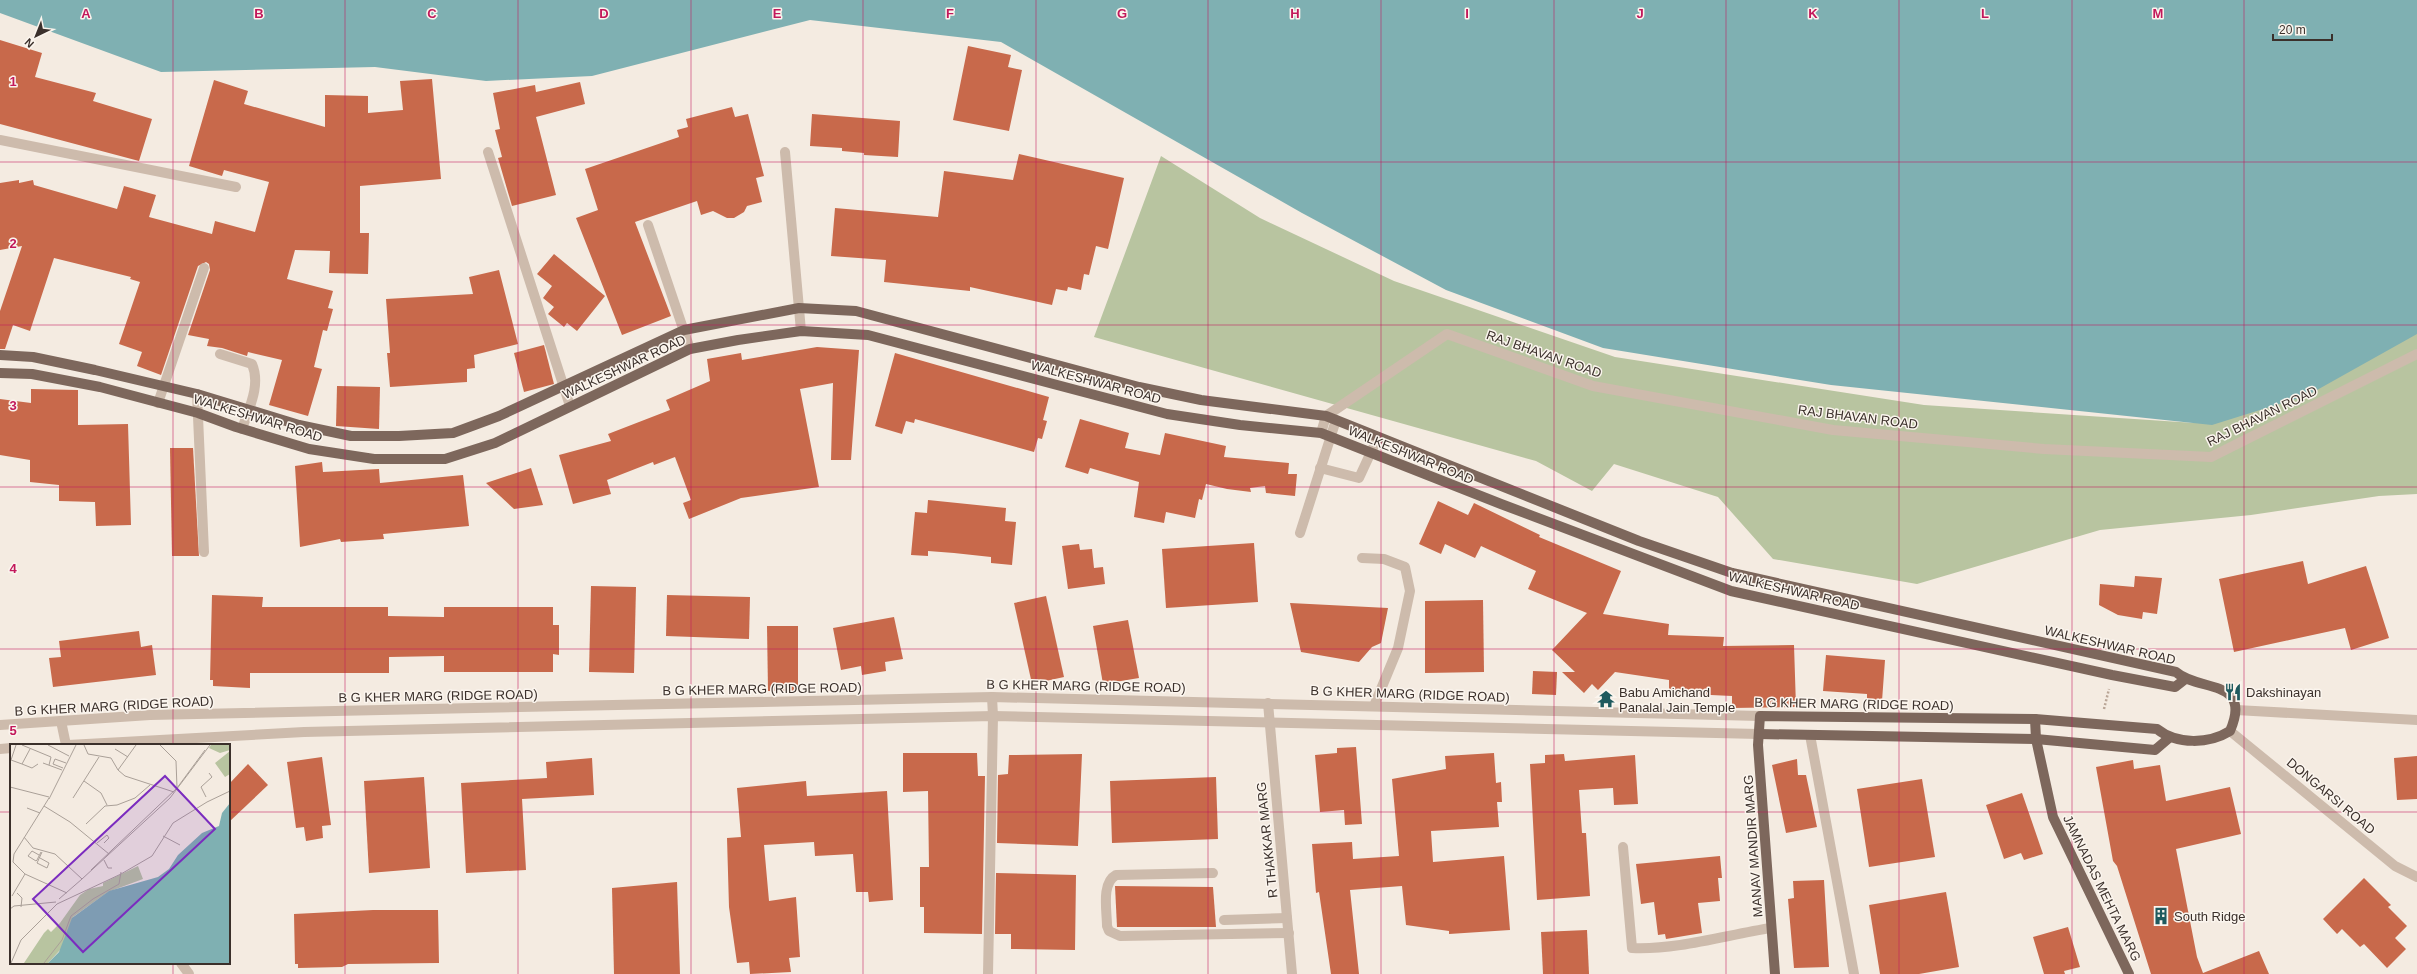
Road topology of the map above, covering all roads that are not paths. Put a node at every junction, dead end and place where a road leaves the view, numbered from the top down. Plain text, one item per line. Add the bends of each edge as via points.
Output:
1 (0, 140) edge
2 (488, 152) dead end
3 (785, 152) dead end
4 (236, 187) dead end
5 (648, 225) dead end
6 (204, 268) dead end
7 (799, 308) junction
8 (684, 330) junction
9 (801, 332) junction
10 (690, 349) junction
11 (220, 354) dead end
12 (2417, 354) edge
13 (0, 355) edge
14 (33, 357) junction
15 (0, 373) edge
16 (32, 374) junction
17 (563, 386) junction
18 (162, 387) junction
19 (197, 394) junction
20 (158, 403) junction
21 (570, 406) junction
22 (248, 410) junction
23 (198, 413) junction
24 (1326, 416) junction
25 (1336, 420) junction
26 (242, 429) junction
27 (1325, 435) junction
28 (1378, 437) junction
29 (1370, 452) junction
30 (1320, 468) junction
31 (1300, 533) dead end
32 (204, 552) dead end
33 (1362, 558) dead end
34 (2184, 680) junction
35 (992, 697) junction
36 (1268, 703) junction
37 (1374, 706) junction
38 (2236, 710) junction
39 (993, 716) junction
40 (1760, 716) junction
41 (2035, 719) junction
42 (2417, 720) edge
43 (61, 721) junction
44 (1268, 723) junction
45 (0, 725) edge
46 (2230, 731) junction
47 (1759, 734) junction
48 (1810, 735) junction
49 (2169, 738) junction
50 (2036, 739) junction
51 (67, 744) edge
52 (85, 744) edge
53 (10, 748) edge
54 (0, 749) edge
55 (1623, 847) dead end
56 (1213, 873) dead end
57 (2417, 877) edge
58 (1287, 918) junction
59 (1224, 920) dead end
60 (1771, 928) junction
61 (1289, 933) junction
62 (182, 964) edge
63 (189, 974) edge
64 (988, 974) edge
65 (1292, 974) edge
66 (1775, 974) edge
67 (1854, 974) edge
68 (2129, 974) edge

1 - 4 street
2 - 17 street
3 - 7 street
5 - 8 street
6 - 18 street
7 - 8 main road, WALKESHWAR ROAD
7 - 9 street
7 - 24 main road, WALKESHWAR ROAD via 856,311 1139,387 1201,400
8 - 10 street
8 - 17 main road, WALKESHWAR ROAD
9 - 10 main road, WALKESHWAR ROAD
9 - 27 main road, WALKESHWAR ROAD via 868,335 1167,414
10 - 21 main road, WALKESHWAR ROAD via 621,384
11 - 22 street via 252,364 256,382
12 - 24 street, RAJ BHAVAN ROAD via 2211,457 2044,449 1833,430 1594,386 1447,334
13 - 14 main road, WALKESHWAR ROAD
14 - 16 main road
14 - 18 main road, WALKESHWAR ROAD
15 - 16 main road, WALKESHWAR ROAD
16 - 20 main road, WALKESHWAR ROAD via 100,387
17 - 21 street
17 - 22 main road, WALKESHWAR ROAD via 499,416 453,433 351,436
18 - 19 main road, WALKESHWAR ROAD
18 - 20 street
19 - 22 main road, WALKESHWAR ROAD
19 - 23 street
20 - 23 main road, WALKESHWAR ROAD
21 - 26 main road, WALKESHWAR ROAD via 495,442 445,459 374,459 309,449
22 - 26 street
23 - 26 main road, WALKESHWAR ROAD
23 - 32 street
24 - 25 main road, WALKESHWAR ROAD
24 - 27 street
25 - 27 street
25 - 28 main road, WALKESHWAR ROAD
27 - 29 main road, WALKESHWAR ROAD
27 - 30 street
28 - 29 street
28 - 34 main road, WALKESHWAR ROAD via 1639,541 1732,573 2176,672
29 - 30 street via 1359,478
29 - 34 main road, WALKESHWAR ROAD via 1731,591 2112,675 2175,687
30 - 31 street
33 - 37 street via 1384,559 1406,567 1410,591 1398,648
34 - 38 main road, WALKESHWAR ROAD via 2216,686 2232,700
35 - 36 street, B G KHER MARG (RIDGE ROAD)
35 - 39 street
35 - 43 street, B G KHER MARG (RIDGE ROAD) via 150,716
36 - 37 street, B G KHER MARG (RIDGE ROAD)
36 - 44 street, R THAKKAR MARG
37 - 40 street, B G KHER MARG (RIDGE ROAD)
38 - 42 street
38 - 46 main road
39 - 44 street
39 - 52 street via 304,732
39 - 64 street
40 - 41 main road, B G KHER MARG (RIDGE ROAD)
40 - 47 main road, MANAV MANDIR MARG
41 - 49 main road, B G KHER MARG (RIDGE ROAD) via 2157,729
41 - 50 main road, JAMNADAS MEHTA MARG
43 - 45 street, B G KHER MARG (RIDGE ROAD)
43 - 51 street
44 - 47 street
44 - 58 street, R THAKKAR MARG
46 - 49 main road, B G KHER MARG (RIDGE ROAD) via 2208,740
46 - 57 street, DONGARSI ROAD via 2395,866
47 - 48 main road
47 - 60 main road, MANAV MANDIR MARG
48 - 50 main road
48 - 67 street
49 - 50 main road via 2155,750
50 - 68 main road, JAMNADAS MEHTA MARG via 2053,817
53 - 54 street
55 - 60 street via 1632,948 1648,949 1678,945
56 - 61 street via 1116,875 1107,884 1107,926 1110,931 1120,936
58 - 59 street
58 - 61 street, R THAKKAR MARG
60 - 66 main road, MANAV MANDIR MARG
61 - 65 street, R THAKKAR MARG
62 - 63 street

